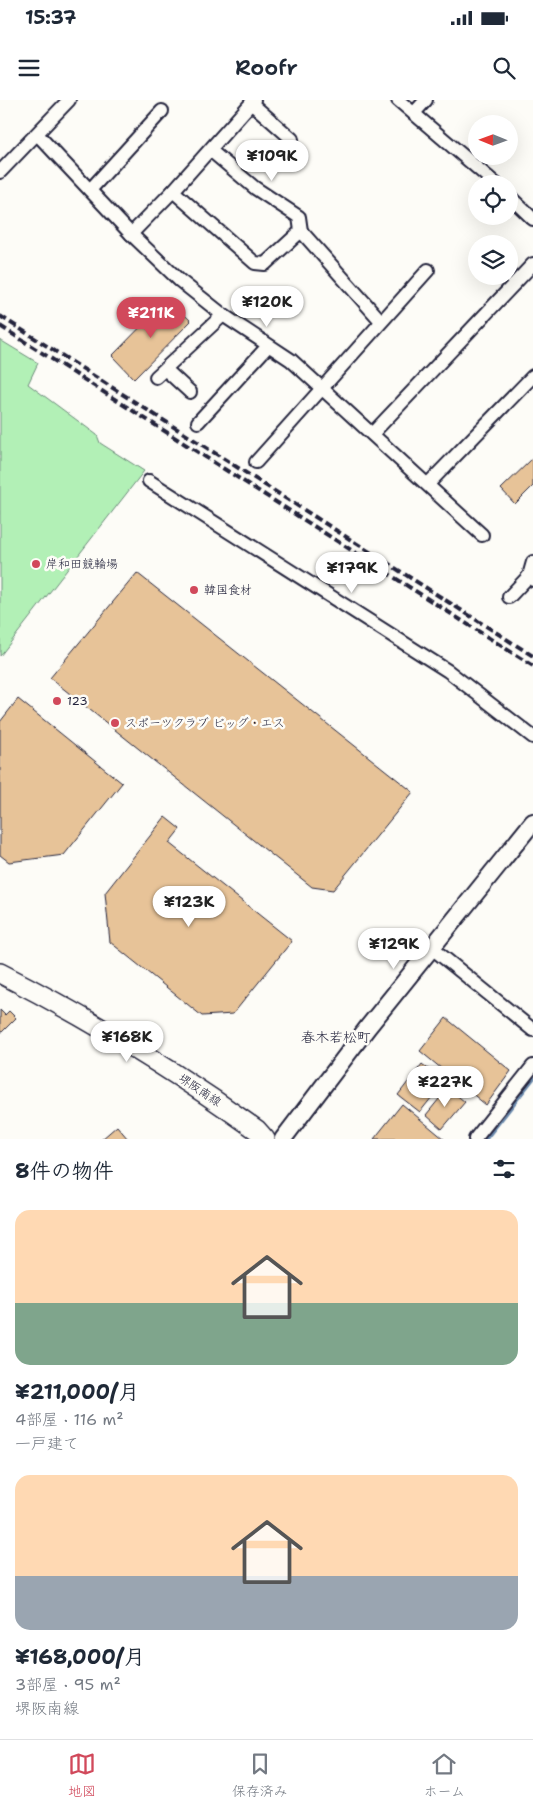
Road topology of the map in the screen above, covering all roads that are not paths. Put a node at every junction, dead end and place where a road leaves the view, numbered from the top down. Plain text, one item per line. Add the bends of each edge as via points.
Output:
1 (69, 100) edge
2 (398, 100) edge
3 (426, 100) edge
4 (252, 102) edge
5 (162, 112) dead end
6 (414, 113) junction
7 (38, 134) junction
8 (292, 139) dead end
9 (210, 150) junction
10 (0, 172) edge
11 (486, 175) edge
12 (90, 190) junction
13 (173, 190) junction
14 (518, 205) edge
15 (533, 219) edge
16 (301, 231) junction
17 (131, 234) junction
18 (533, 264) edge
19 (428, 270) dead end
20 (223, 315) junction
21 (381, 321) junction
22 (268, 346) junction
23 (533, 376) edge
24 (322, 390) junction
25 (190, 392) dead end
26 (198, 422) dead end
27 (372, 434) junction
28 (256, 462) dead end
29 (149, 481) dead end
30 (428, 484) junction
31 (482, 536) dead end
32 (533, 562) edge
33 (531, 578) edge
34 (509, 597) dead end
35 (533, 737) edge
36 (533, 822) edge
37 (432, 948) junction
38 (2, 978) edge
39 (533, 1030) edge
40 (533, 1066) edge
41 (265, 1139) edge
42 (283, 1139) edge
43 (475, 1139) edge

1 - 7 street
2 - 6 street
3 - 6 street
4 - 8 street
4 - 9 street
5 - 12 street
6 - 11 street
7 - 10 street
7 - 12 street
9 - 13 street
9 - 16 street via 255,188 299,217
12 - 17 street
13 - 16 street via 255,263 266,264
13 - 17 street
14 - 15 street
16 - 21 street
17 - 20 street via 179,280
18 - 27 street
19 - 21 street
20 - 22 street
20 - 25 street via 160,373
21 - 24 street
22 - 24 street via 291,360
22 - 26 street
23 - 30 street
24 - 27 street
24 - 28 street
27 - 30 street
29 - 35 street via 448,671
30 - 31 street
32 - 33 street
33 - 34 street
36 - 37 street
37 - 39 street
37 - 42 street
38 - 41 main road, 堺阪南線 via 119,1038 176,1073
40 - 43 street

